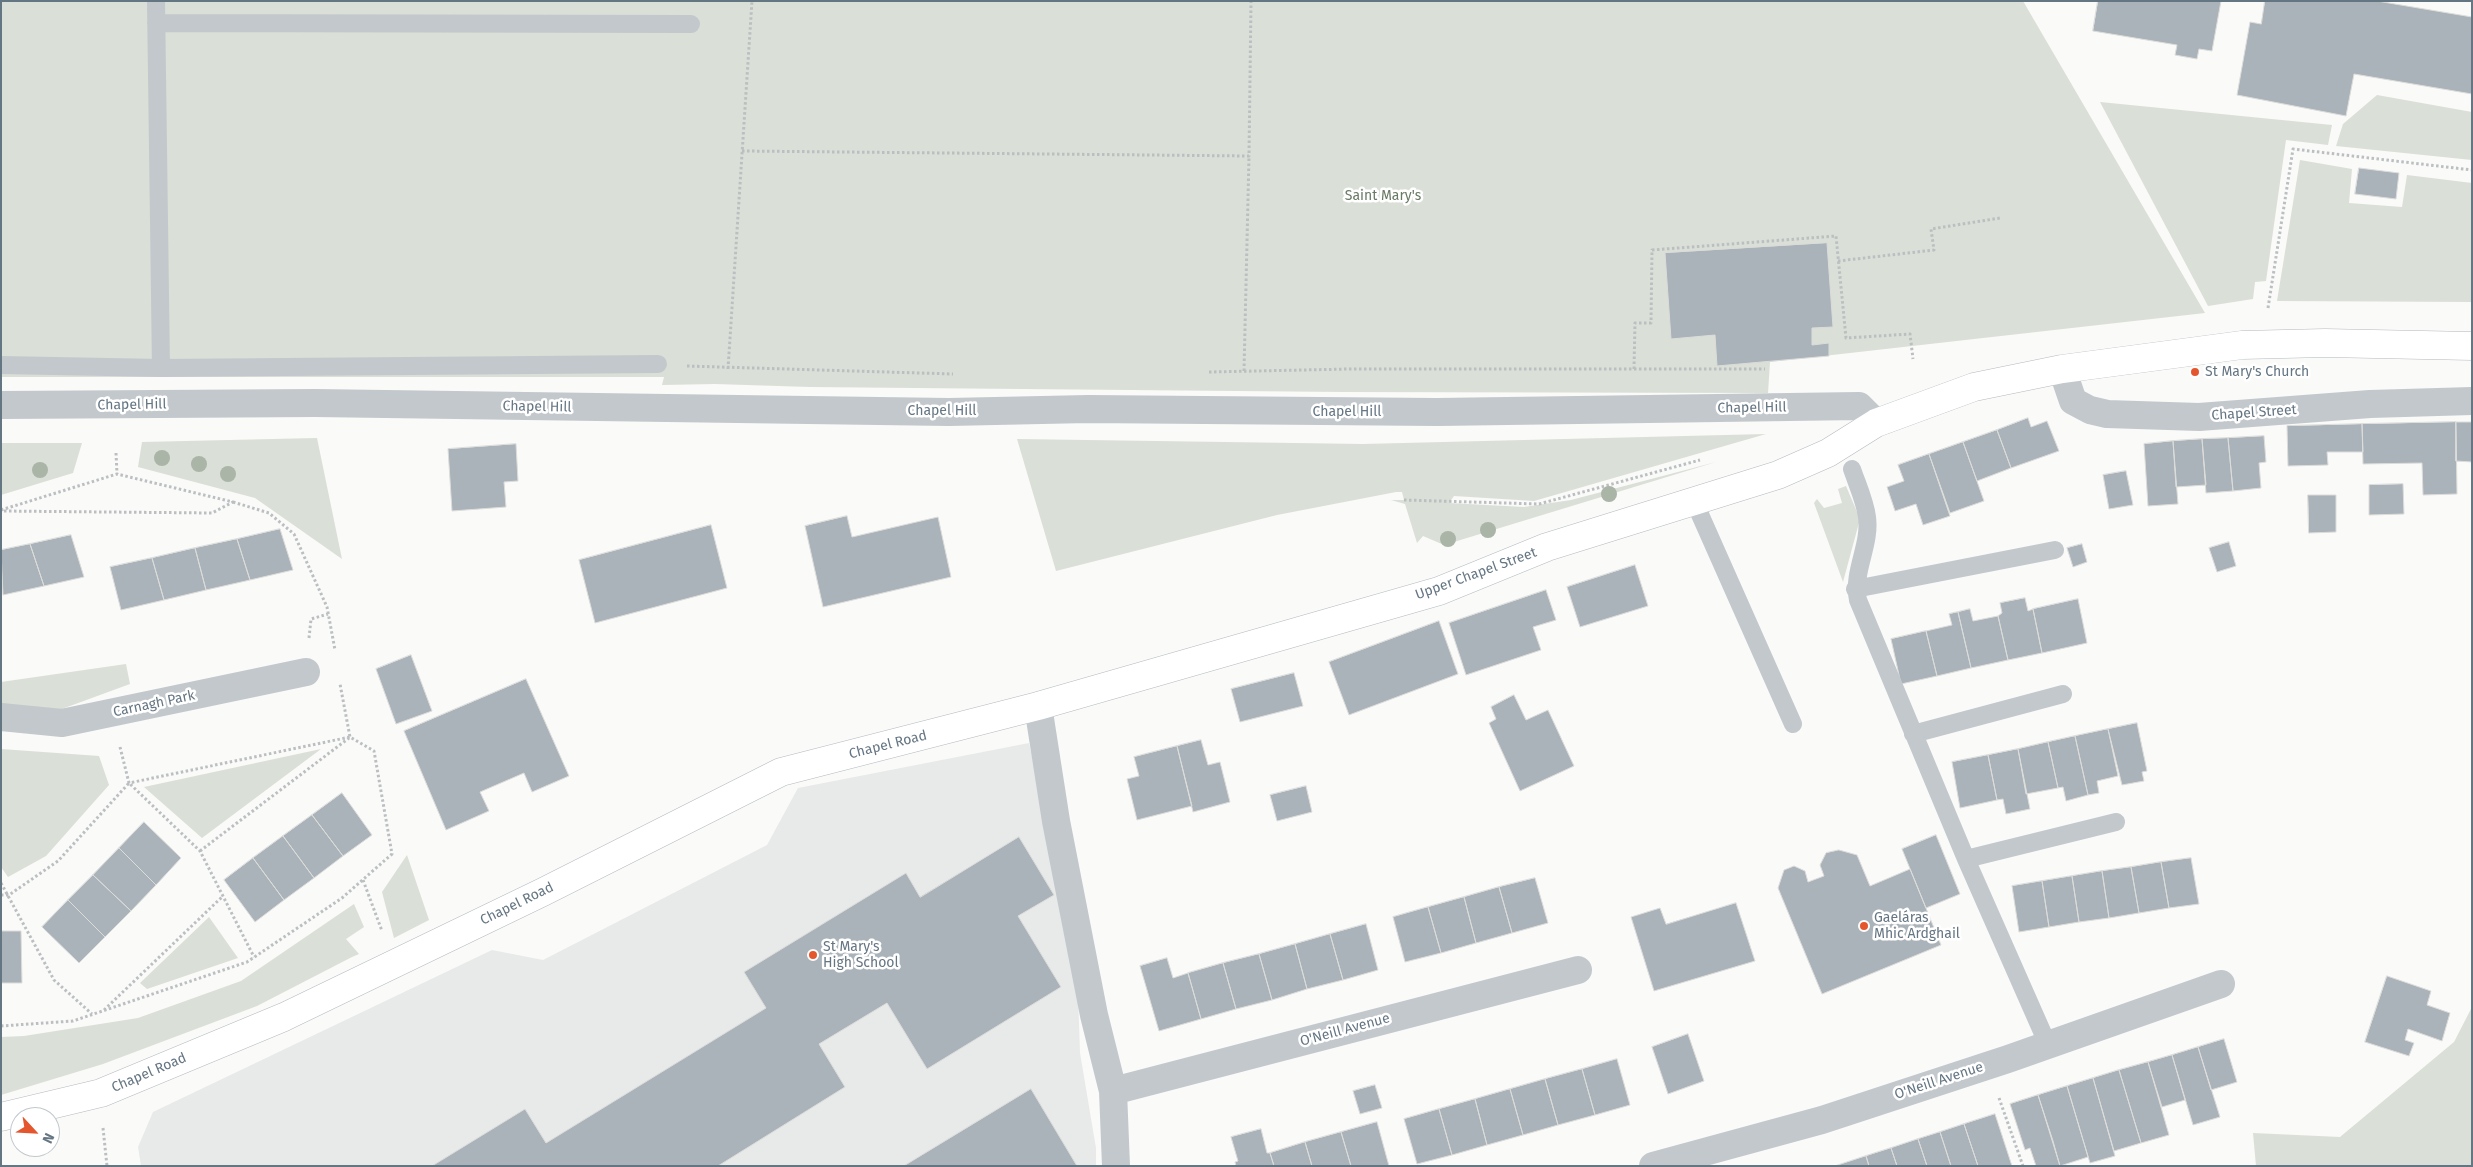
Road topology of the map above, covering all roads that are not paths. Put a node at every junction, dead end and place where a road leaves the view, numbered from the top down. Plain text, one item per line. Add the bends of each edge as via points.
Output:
1 (156, 1) edge
2 (156, 23) junction
3 (691, 24) dead end
4 (2472, 346) edge
5 (658, 364) road end
6 (1, 365) edge
7 (161, 368) junction
8 (2062, 369) junction
9 (2472, 401) edge
10 (1, 405) edge
11 (1876, 423) junction
12 (1852, 469) dead end
13 (1694, 501) junction
14 (2055, 550) dead end
15 (1855, 589) junction
16 (306, 672) dead end
17 (2063, 694) dead end
18 (1038, 706) junction
19 (1, 717) edge
20 (1792, 724) dead end
21 (1913, 734) junction
22 (2116, 822) dead end
23 (1966, 859) junction
24 (1578, 970) dead end
25 (2221, 984) dead end
26 (2048, 1044) junction
27 (1113, 1091) junction
28 (1, 1117) edge
29 (1116, 1166) edge
30 (1653, 1166) edge

1 - 2 lane
2 - 3 lane
2 - 7 lane
4 - 8 street via 2242,345
5 - 7 lane
6 - 7 lane
8 - 9 street, Chapel Street via 2073,401 2107,414 2199,417 2370,404
8 - 11 street via 1974,387
10 - 11 street, Chapel Hill via 315,403 949,412 1437,412 1859,406
11 - 13 street, Upper Chapel Street via 1828,453 1778,475
12 - 15 lane via 1867,518
13 - 18 street, Upper Chapel Street via 1547,547 1439,591
13 - 20 lane
14 - 15 lane
15 - 21 lane
16 - 19 street, Carnagh Park via 62,723
17 - 21 lane
18 - 27 street via 1056,821 1094,1015
18 - 28 street, Chapel Road via 781,772 544,892 284,1017 101,1093
21 - 23 lane
22 - 23 lane
23 - 26 lane
24 - 27 street, O'Neill Avenue
25 - 26 street, O'Neill Avenue
26 - 30 street, O'Neill Avenue via 1822,1120
27 - 29 street

